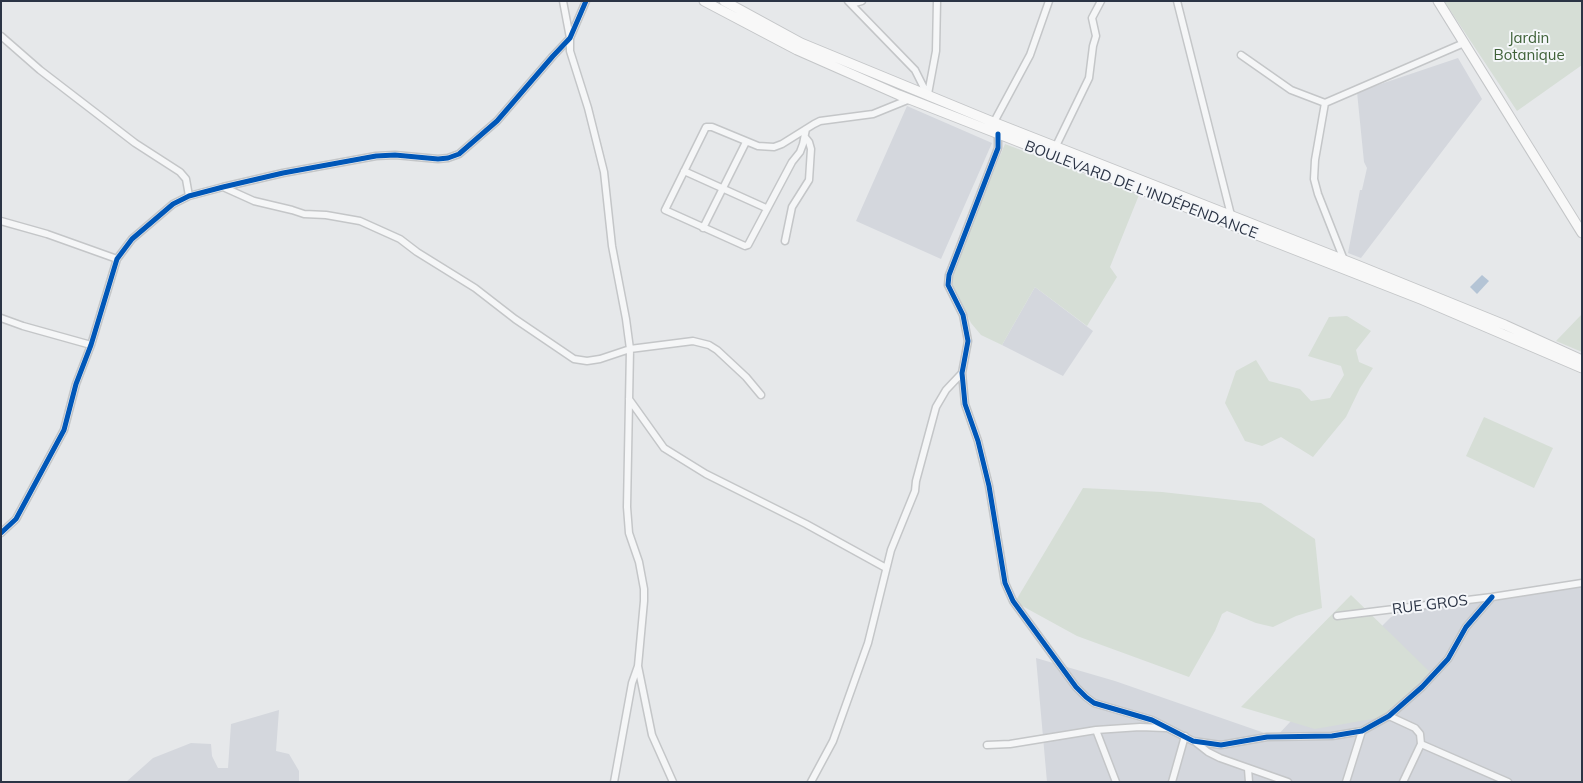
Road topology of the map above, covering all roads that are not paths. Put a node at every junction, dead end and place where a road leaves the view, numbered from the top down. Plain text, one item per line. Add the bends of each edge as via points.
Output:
1 (563, 1) edge
2 (586, 1) edge
3 (704, 1) edge
4 (724, 1) edge
5 (862, 1) edge
6 (937, 1) edge
7 (1049, 1) edge
8 (1101, 1) edge
9 (1177, 1) edge
10 (1438, 1) edge
11 (849, 3) edge
12 (1, 36) edge
13 (570, 38) junction
14 (1464, 43) junction
15 (1241, 55) dead end
16 (926, 95) junction
17 (910, 99) junction
18 (1325, 103) junction
19 (994, 122) junction
20 (806, 129) junction
21 (998, 134) junction
22 (805, 137) junction
23 (746, 142) junction
24 (1056, 146) junction
25 (684, 171) junction
26 (223, 187) junction
27 (723, 188) junction
28 (189, 196) junction
29 (766, 208) junction
30 (1231, 215) junction
31 (1, 221) edge
32 (703, 228) junction
33 (1582, 232) edge
34 (785, 241) dead end
35 (117, 259) junction
36 (1344, 260) junction
37 (1, 318) edge
38 (91, 345) junction
39 (630, 349) junction
40 (1582, 360) edge
41 (1582, 368) edge
42 (962, 373) junction
43 (761, 395) dead end
44 (629, 399) junction
45 (1, 532) edge
46 (886, 568) junction
47 (1582, 583) edge
48 (1492, 597) junction
49 (1337, 616) dead end
50 (638, 666) junction
51 (1390, 716) junction
52 (1170, 728) junction
53 (1096, 730) junction
54 (1362, 731) junction
55 (1186, 736) junction
56 (1193, 741) junction
57 (1421, 744) junction
58 (987, 745) dead end
59 (1248, 769) junction
60 (1264, 774) junction
61 (614, 782) edge
62 (673, 782) edge
63 (811, 782) edge
64 (1116, 782) edge
65 (1172, 782) edge
66 (1249, 782) edge
67 (1260, 782) edge
68 (1288, 782) edge
69 (1346, 782) edge
70 (1403, 782) edge
71 (1508, 782) edge

1 - 13 street
2 - 13 street
3 - 17 main road, BOULEVARD DE L'INDÉPENDANCE via 797,50
4 - 16 main road, BOULEVARD DE L'INDÉPENDANCE via 801,43
5 - 11 street
6 - 16 street via 936,51
7 - 19 street via 1030,55
8 - 24 street via 1092,18 1096,36 1089,78
9 - 30 street
10 - 14 main road
11 - 16 street via 915,70
12 - 28 street via 135,143 180,172 186,179
13 - 26 street via 497,121 458,154 438,159 376,156
13 - 39 street via 570,52 604,172 612,246
14 - 18 street
14 - 33 main road
15 - 18 street via 1290,90
16 - 19 main road, BOULEVARD DE L'INDÉPENDANCE
17 - 20 street via 873,114 820,121
17 - 21 main road, BOULEVARD DE L'INDÉPENDANCE
18 - 36 street via 1314,179
19 - 24 main road, BOULEVARD DE L'INDÉPENDANCE
20 - 22 street
20 - 23 street via 774,147
21 - 41 main road, BOULEVARD DE L'INDÉPENDANCE via 1415,296
21 - 42 street via 998,148 949,275 948,285 965,323 968,341
22 - 29 street via 800,152
22 - 34 street via 812,149 809,180 792,207
23 - 25 street via 708,126
23 - 27 street
24 - 30 main road, BOULEVARD DE L'INDÉPENDANCE
25 - 27 street
25 - 32 street via 665,210
26 - 28 street
26 - 39 street via 254,201 304,214 360,221 400,238 574,359 600,359
27 - 29 street
27 - 32 street
28 - 35 street via 173,204 132,239
29 - 32 street via 745,246
30 - 36 main road, BOULEVARD DE L'INDÉPENDANCE
31 - 35 street
35 - 38 street
36 - 40 main road, BOULEVARD DE L'INDÉPENDANCE via 1506,325
37 - 38 street
38 - 45 street via 64,430 16,519
39 - 43 street via 693,341 709,345 728,359
39 - 44 street
42 - 46 street via 936,407 915,490
42 - 52 street via 965,404 989,486 1004,583 1013,601 1086,697 1094,703
44 - 46 street via 664,448 706,474
44 - 50 street via 627,516 644,589
46 - 63 street via 868,643 833,741
47 - 48 street, RUE GROS
48 - 49 street, RUE GROS
48 - 51 street via 1466,627 1448,659
50 - 61 street
50 - 62 street via 652,735
51 - 54 street
51 - 57 street via 1415,728 1420,734
52 - 53 street
52 - 55 street
53 - 58 street
53 - 64 street
54 - 56 street via 1332,736 1267,737 1221,744
54 - 69 street
55 - 56 street
55 - 65 street
56 - 59 street via 1208,752
57 - 70 street
57 - 71 street
59 - 60 street
59 - 66 street
60 - 67 street
60 - 68 street

